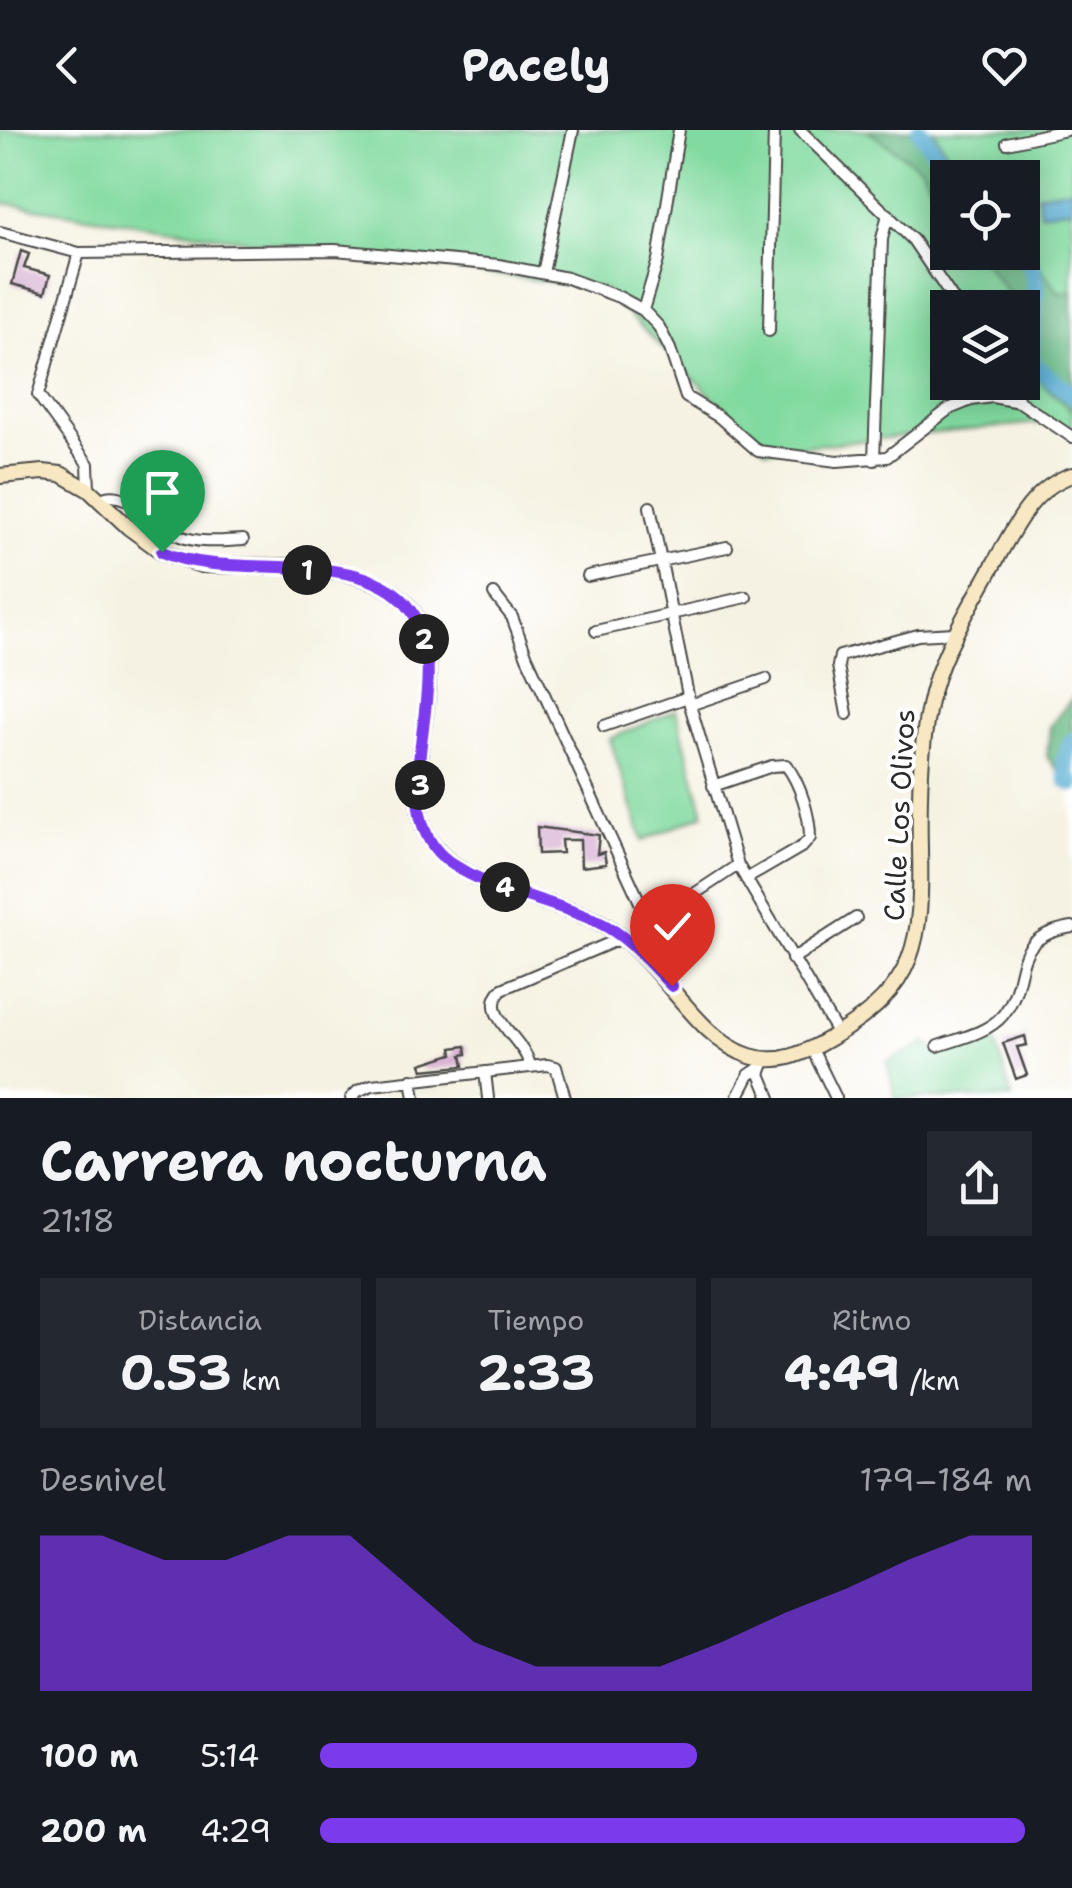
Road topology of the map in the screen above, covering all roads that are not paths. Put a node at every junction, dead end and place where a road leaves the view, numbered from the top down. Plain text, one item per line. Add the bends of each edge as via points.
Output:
1 (573, 130) edge
2 (679, 130) edge
3 (774, 130) edge
4 (800, 130) edge
5 (1066, 130) edge
6 (1007, 143) dead end
7 (888, 214) junction
8 (0, 232) edge
9 (79, 253) junction
10 (543, 273) junction
11 (947, 290) edge
12 (643, 310) junction
13 (770, 331) dead end
14 (1020, 402) joint
15 (1072, 437) edge
16 (874, 460) junction
17 (1072, 475) edge
18 (0, 476) edge
19 (94, 495) junction
20 (650, 507) dead end
21 (243, 540) dead end
22 (727, 547) dead end
23 (661, 561) junction
24 (588, 576) dead end
25 (494, 594) dead end
26 (746, 597) dead end
27 (671, 614) junction
28 (596, 631) dead end
29 (956, 634) junction
30 (766, 679) dead end
31 (689, 701) junction
32 (847, 714) dead end
33 (604, 726) dead end
34 (713, 786) junction
35 (738, 865) junction
36 (746, 879) junction
37 (676, 906) dead end
38 (856, 918) dead end
39 (1068, 928) edge
40 (624, 937) junction
41 (792, 958) junction
42 (672, 986) junction
43 (838, 1034) junction
44 (938, 1046) dead end
45 (812, 1049) junction
46 (763, 1063) junction
47 (530, 1066) junction
48 (485, 1072) junction
49 (412, 1079) junction
50 (350, 1098) edge
51 (415, 1098) edge
52 (488, 1098) edge
53 (565, 1098) edge
54 (737, 1098) edge
55 (770, 1098) edge
56 (836, 1098) edge

1 - 10 street
2 - 12 street
3 - 13 street
4 - 7 street
5 - 6 street
7 - 11 street
7 - 16 street
8 - 9 street
9 - 10 street via 335,250
9 - 19 street via 38,396 88,464
10 - 12 street
12 - 16 street via 670,349 686,398 758,452
14 - 15 street
14 - 16 street via 971,400
17 - 29 street, Calle Los Olivos via 1030,505
18 - 19 street via 61,474
19 - 21 street via 124,497 184,538
19 - 40 street via 145,541 179,560 334,572 364,577 395,594 417,619 428,655 420,791 427,836 452,864
20 - 23 street
22 - 23 street
23 - 24 street
23 - 27 street
25 - 42 street via 512,616 668,962
26 - 27 street
27 - 28 street
27 - 31 street
29 - 32 street via 918,635 840,656
29 - 43 street, Calle Los Olivos via 928,710 922,894 913,952 896,984
30 - 31 street
31 - 33 street
31 - 34 street
34 - 35 street
34 - 36 street via 772,766 786,765 794,775 810,838
35 - 36 street
35 - 37 street
36 - 41 street
38 - 41 street
39 - 44 street via 1038,938 1027,952 994,1024
40 - 42 street
40 - 47 street via 494,997 497,1017
41 - 43 street
42 - 46 street via 717,1038
43 - 45 street, Calle Los Olivos
45 - 46 street, Calle Los Olivos
45 - 56 street
46 - 54 street
46 - 55 street
47 - 48 street
47 - 53 street via 556,1067
48 - 49 street
48 - 52 street
49 - 50 street via 372,1085
49 - 51 street

